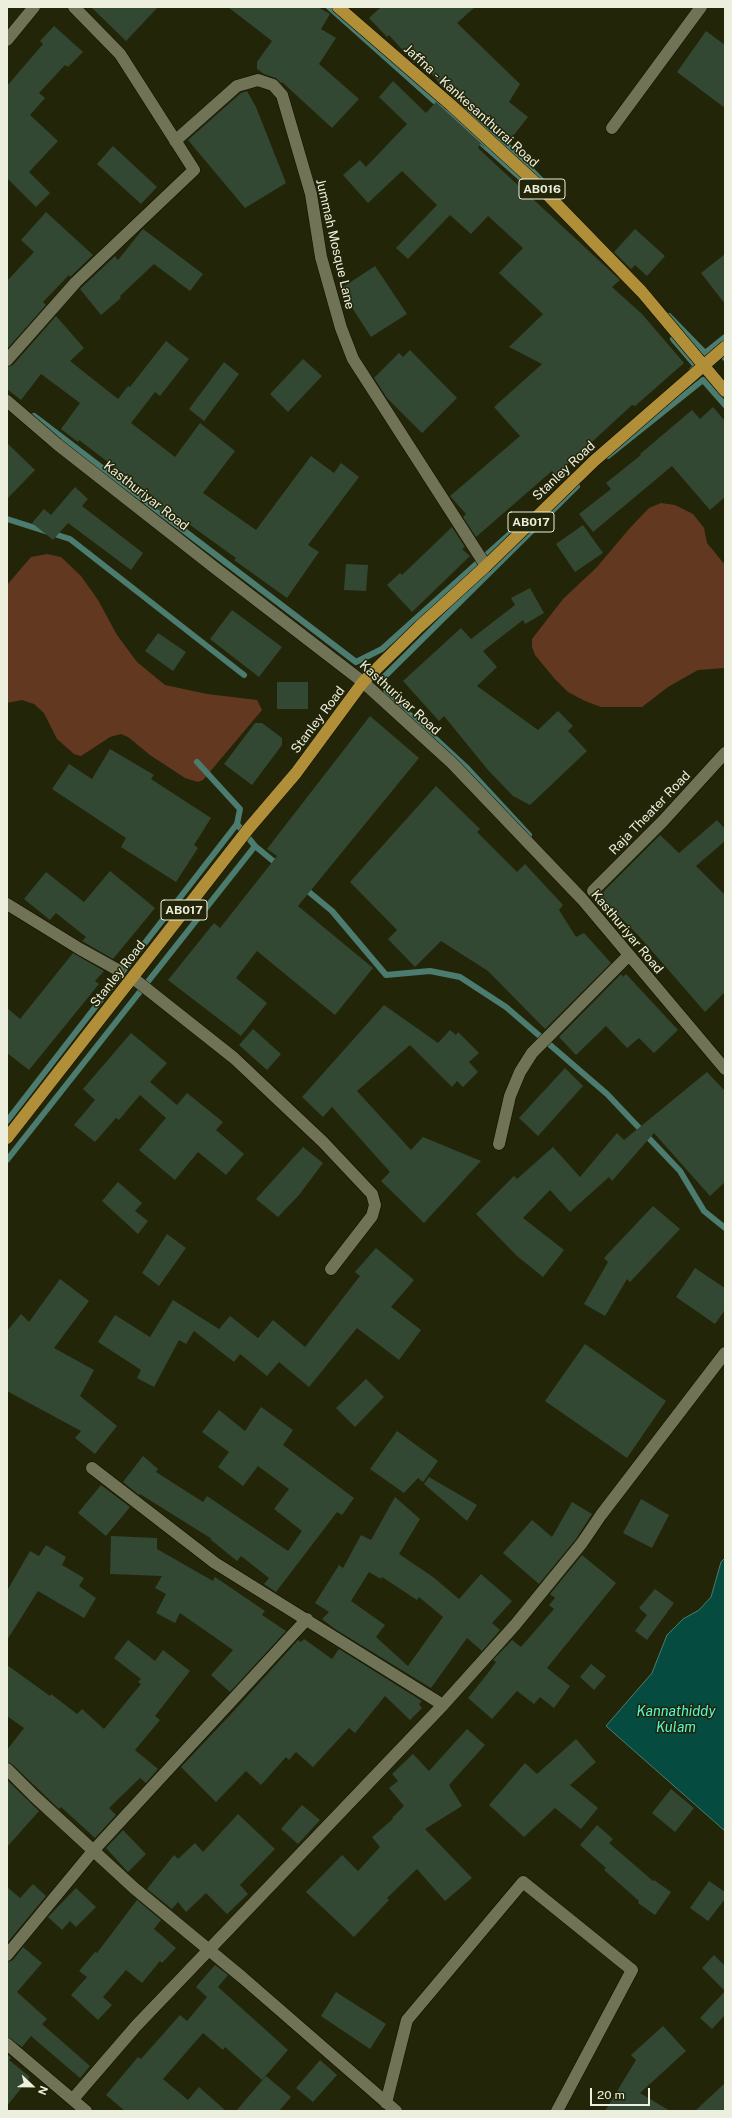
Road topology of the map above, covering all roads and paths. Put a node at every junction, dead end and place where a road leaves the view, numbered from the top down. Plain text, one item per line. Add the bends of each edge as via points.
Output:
1 (34, 7) edge
2 (74, 7) edge
3 (338, 7) edge
4 (701, 7) edge
5 (7, 40) edge
6 (612, 128) dead end
7 (175, 141) junction
8 (725, 347) edge
9 (7, 360) edge
10 (704, 366) junction
11 (725, 391) edge
12 (7, 401) edge
13 (486, 566) junction
14 (363, 682) junction
15 (725, 752) edge
16 (593, 891) dead end
17 (7, 904) edge
18 (628, 955) junction
19 (118, 970) dead end
20 (133, 978) junction
21 (725, 1069) edge
22 (7, 1138) edge
23 (499, 1144) dead end
24 (331, 1269) dead end
25 (725, 1353) edge
26 (92, 1468) dead end
27 (307, 1619) junction
28 (443, 1705) junction
29 (7, 1769) edge
30 (93, 1851) junction
31 (210, 1950) junction
32 (7, 1955) edge
33 (7, 2044) edge
34 (73, 2099) junction
35 (386, 2103) junction
36 (86, 2111) edge
37 (396, 2111) edge
38 (557, 2111) edge

1 - 5 street
2 - 7 street via 120,54
3 - 10 main road, Jaffna - Kankesanthurai Road / AB016 via 539,186 642,292
4 - 6 street
7 - 9 street via 194,170 76,282
7 - 13 street, Jummah Mosque Lane via 238,86 258,80 273,85 282,95 311,194 321,257 341,328 353,359
8 - 10 main road, AB017
10 - 11 main road, Jaffna - Kankesanthurai Road / AB016
10 - 13 main road, Stanley Road / AB017 via 594,461
12 - 14 street, Kasthuriyar Road via 57,444
13 - 14 main road, Stanley Road / AB017
14 - 18 street, Kasthuriyar Road via 452,763 582,899
14 - 20 main road, Stanley Road / AB017 via 296,773 249,828
15 - 16 street, Raja Theater Road via 663,821
17 - 19 street
18 - 21 street, Kasthuriyar Road
18 - 23 street via 532,1053 520,1072 510,1096
20 - 22 main road, Stanley Road / AB017
20 - 24 street via 234,1058 323,1142 372,1194 375,1205 372,1216
25 - 28 street via 582,1543 515,1625
26 - 27 street via 215,1563
27 - 28 street
27 - 30 street
28 - 31 street
29 - 30 street
30 - 31 street
30 - 32 street
31 - 34 street via 136,2026
31 - 35 street
33 - 34 street
34 - 36 street
35 - 37 street
35 - 38 street via 407,2020 523,1882 632,1970

